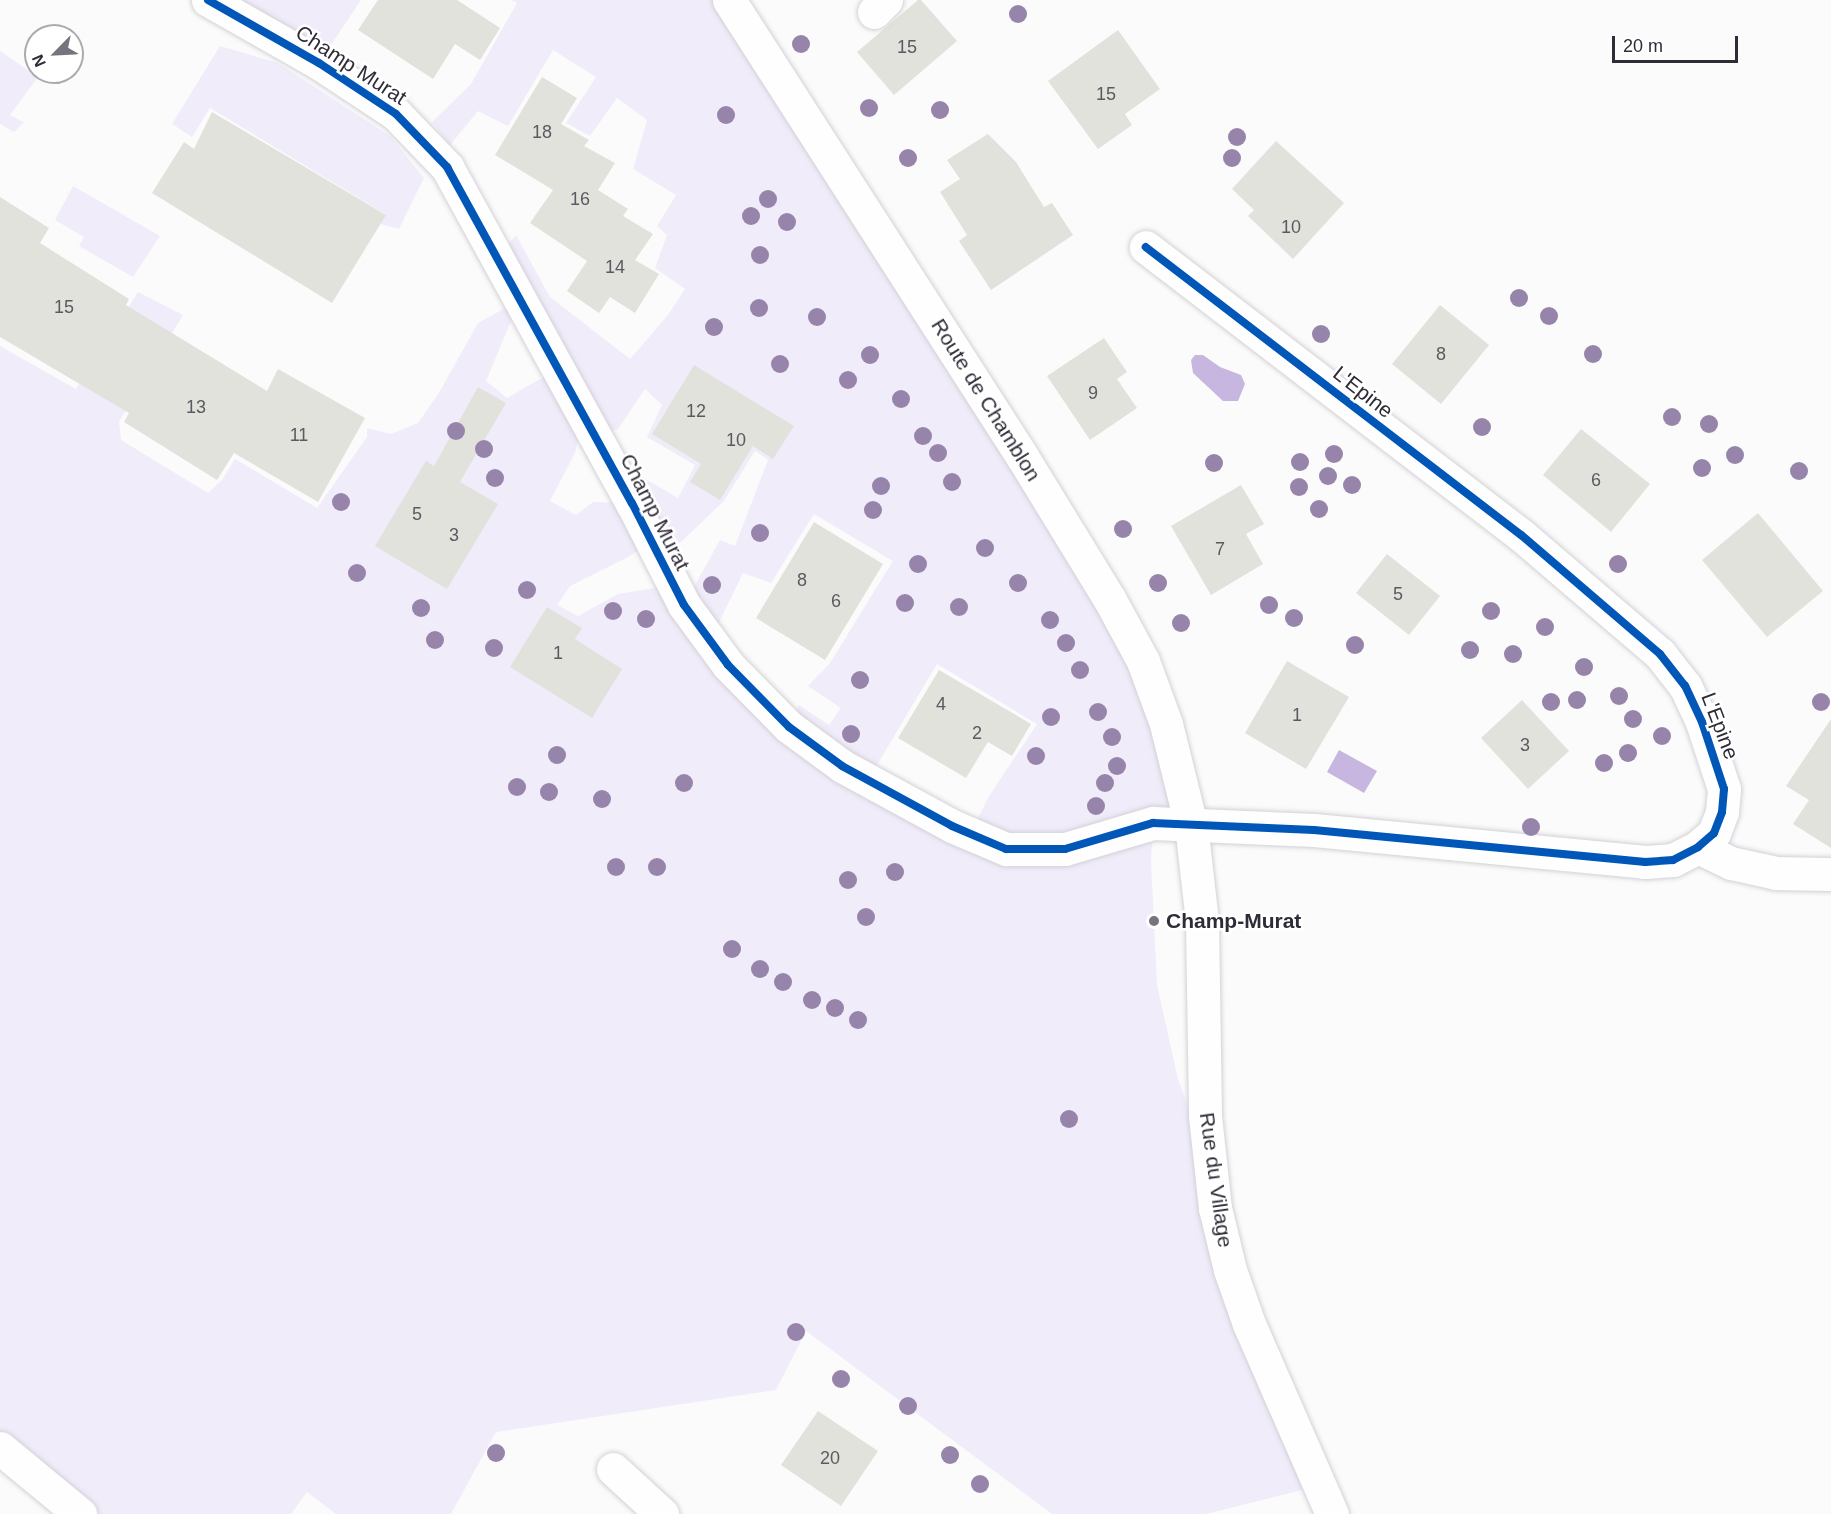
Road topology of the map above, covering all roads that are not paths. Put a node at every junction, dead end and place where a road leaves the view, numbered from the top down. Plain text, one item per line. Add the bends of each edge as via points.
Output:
1 (208, 0) edge
2 (729, 0) edge
3 (1146, 247) dead end
4 (1191, 825) junction
5 (1698, 847) junction
6 (1831, 874) edge
7 (0, 1448) edge
8 (613, 1469) dead end
9 (80, 1514) edge
10 (662, 1514) edge
11 (1332, 1514) edge

1 - 4 street, Champ Murat via 319,63 396,114 447,167 684,605 728,665 789,728 842,766 952,826 1006,849 1065,849 1153,823
2 - 4 street, Route de Chamblon via 971,375 1110,600 1143,661 1166,724
3 - 5 street, L'Epine via 1521,535 1660,654 1684,686 1702,722 1724,789 1722,812 1714,833
4 - 5 street, L'Epine via 1314,830 1645,862 1673,860
4 - 11 street, Rue du Village via 1202,922 1205,1116 1215,1208 1248,1324
5 - 6 street via 1731,863 1776,873
7 - 9 street
8 - 10 street

